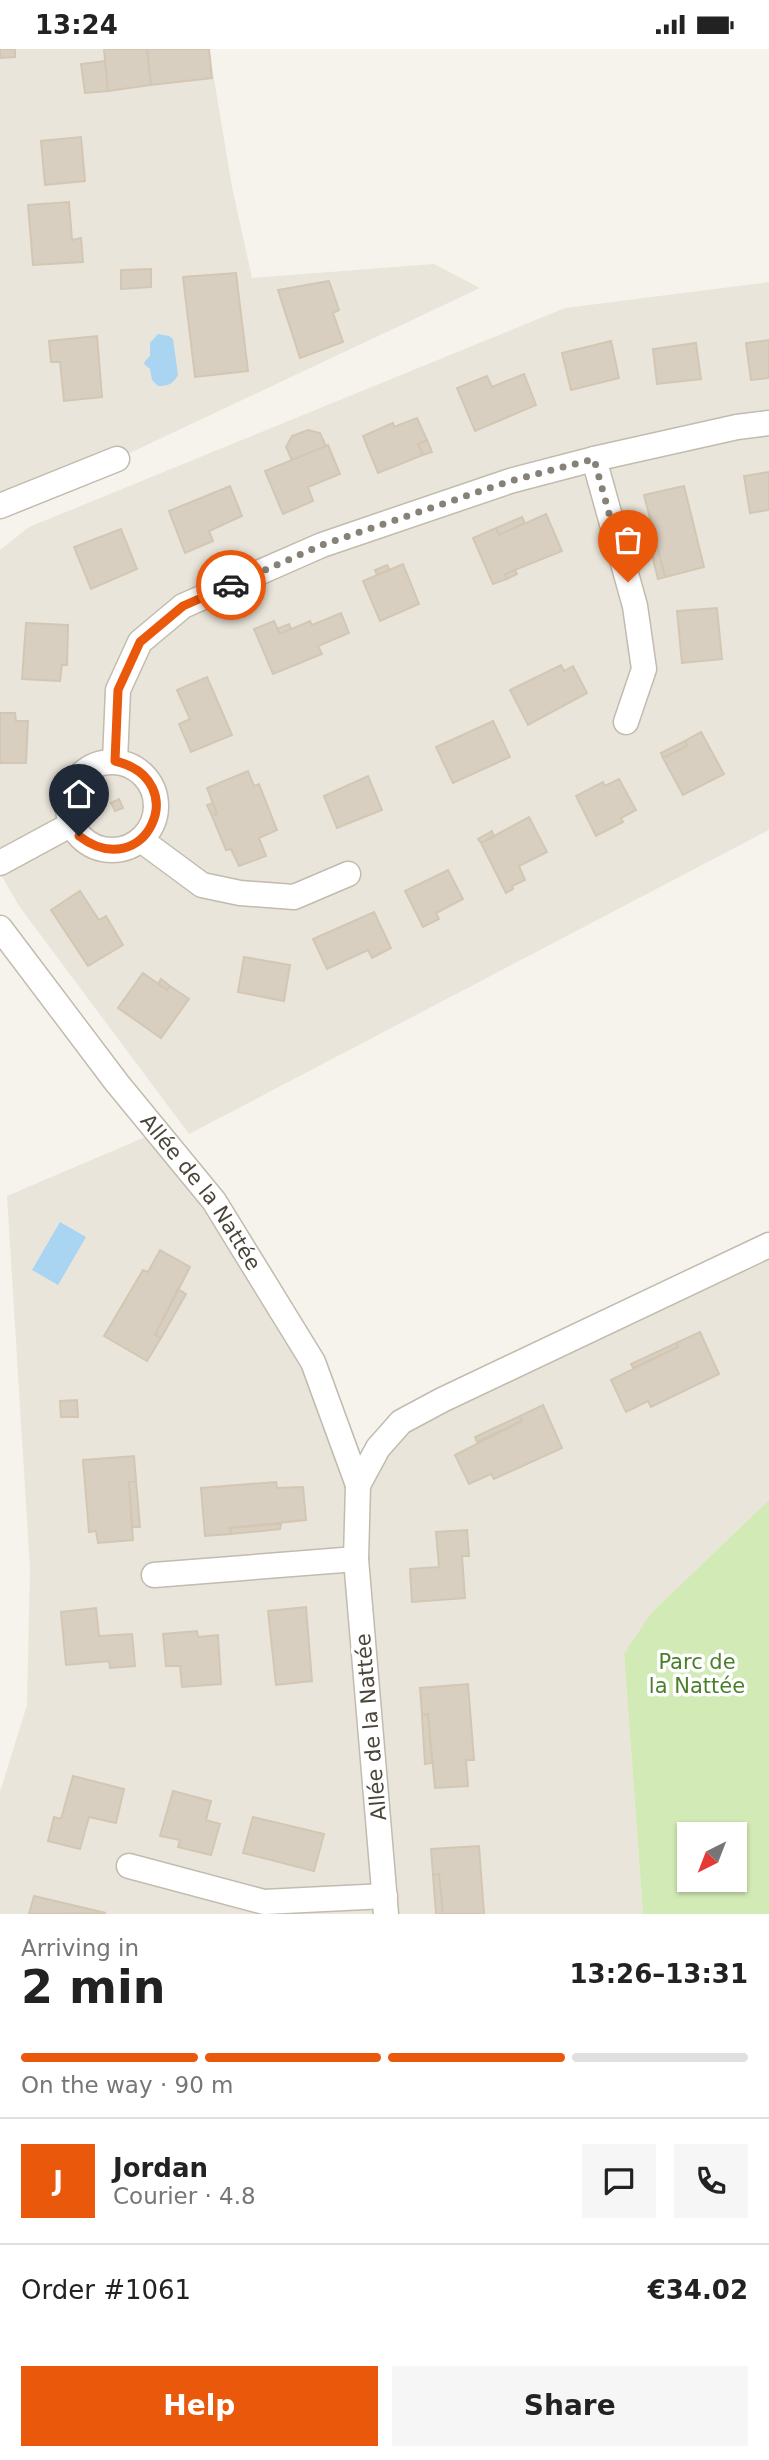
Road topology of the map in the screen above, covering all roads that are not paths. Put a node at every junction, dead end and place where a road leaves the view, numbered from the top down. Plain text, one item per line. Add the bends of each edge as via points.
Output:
1 (769, 423) edge
2 (117, 459) dead end
3 (594, 459) junction
4 (0, 506) edge
5 (626, 722) dead end
6 (115, 761) junction
7 (72, 824) junction
8 (141, 840) junction
9 (0, 863) edge
10 (348, 874) dead end
11 (0, 928) edge
12 (769, 1245) edge
13 (358, 1485) junction
14 (356, 1559) junction
15 (154, 1575) dead end
16 (128, 1866) dead end
17 (386, 1905) edge

1 - 3 street
2 - 4 street
3 - 5 street via 635,606 644,669
3 - 6 street via 510,481 322,545 183,606 140,642 118,690
6 - 7 street via 100,762 75,780 69,794
6 - 8 street via 142,773 157,799 156,814
7 - 8 street via 79,836 103,849 130,847
7 - 9 street
8 - 10 street via 202,885 240,893 294,897
11 - 13 street, Allée de la Nattée via 117,1083 214,1201 313,1362
12 - 13 street, Allée de la Nattée via 401,1422 378,1448
13 - 14 street, Allée de la Nattée
14 - 15 street
14 - 17 street, Allée de la Nattée
16 - 17 street, Allée de la Nattée via 264,1902

